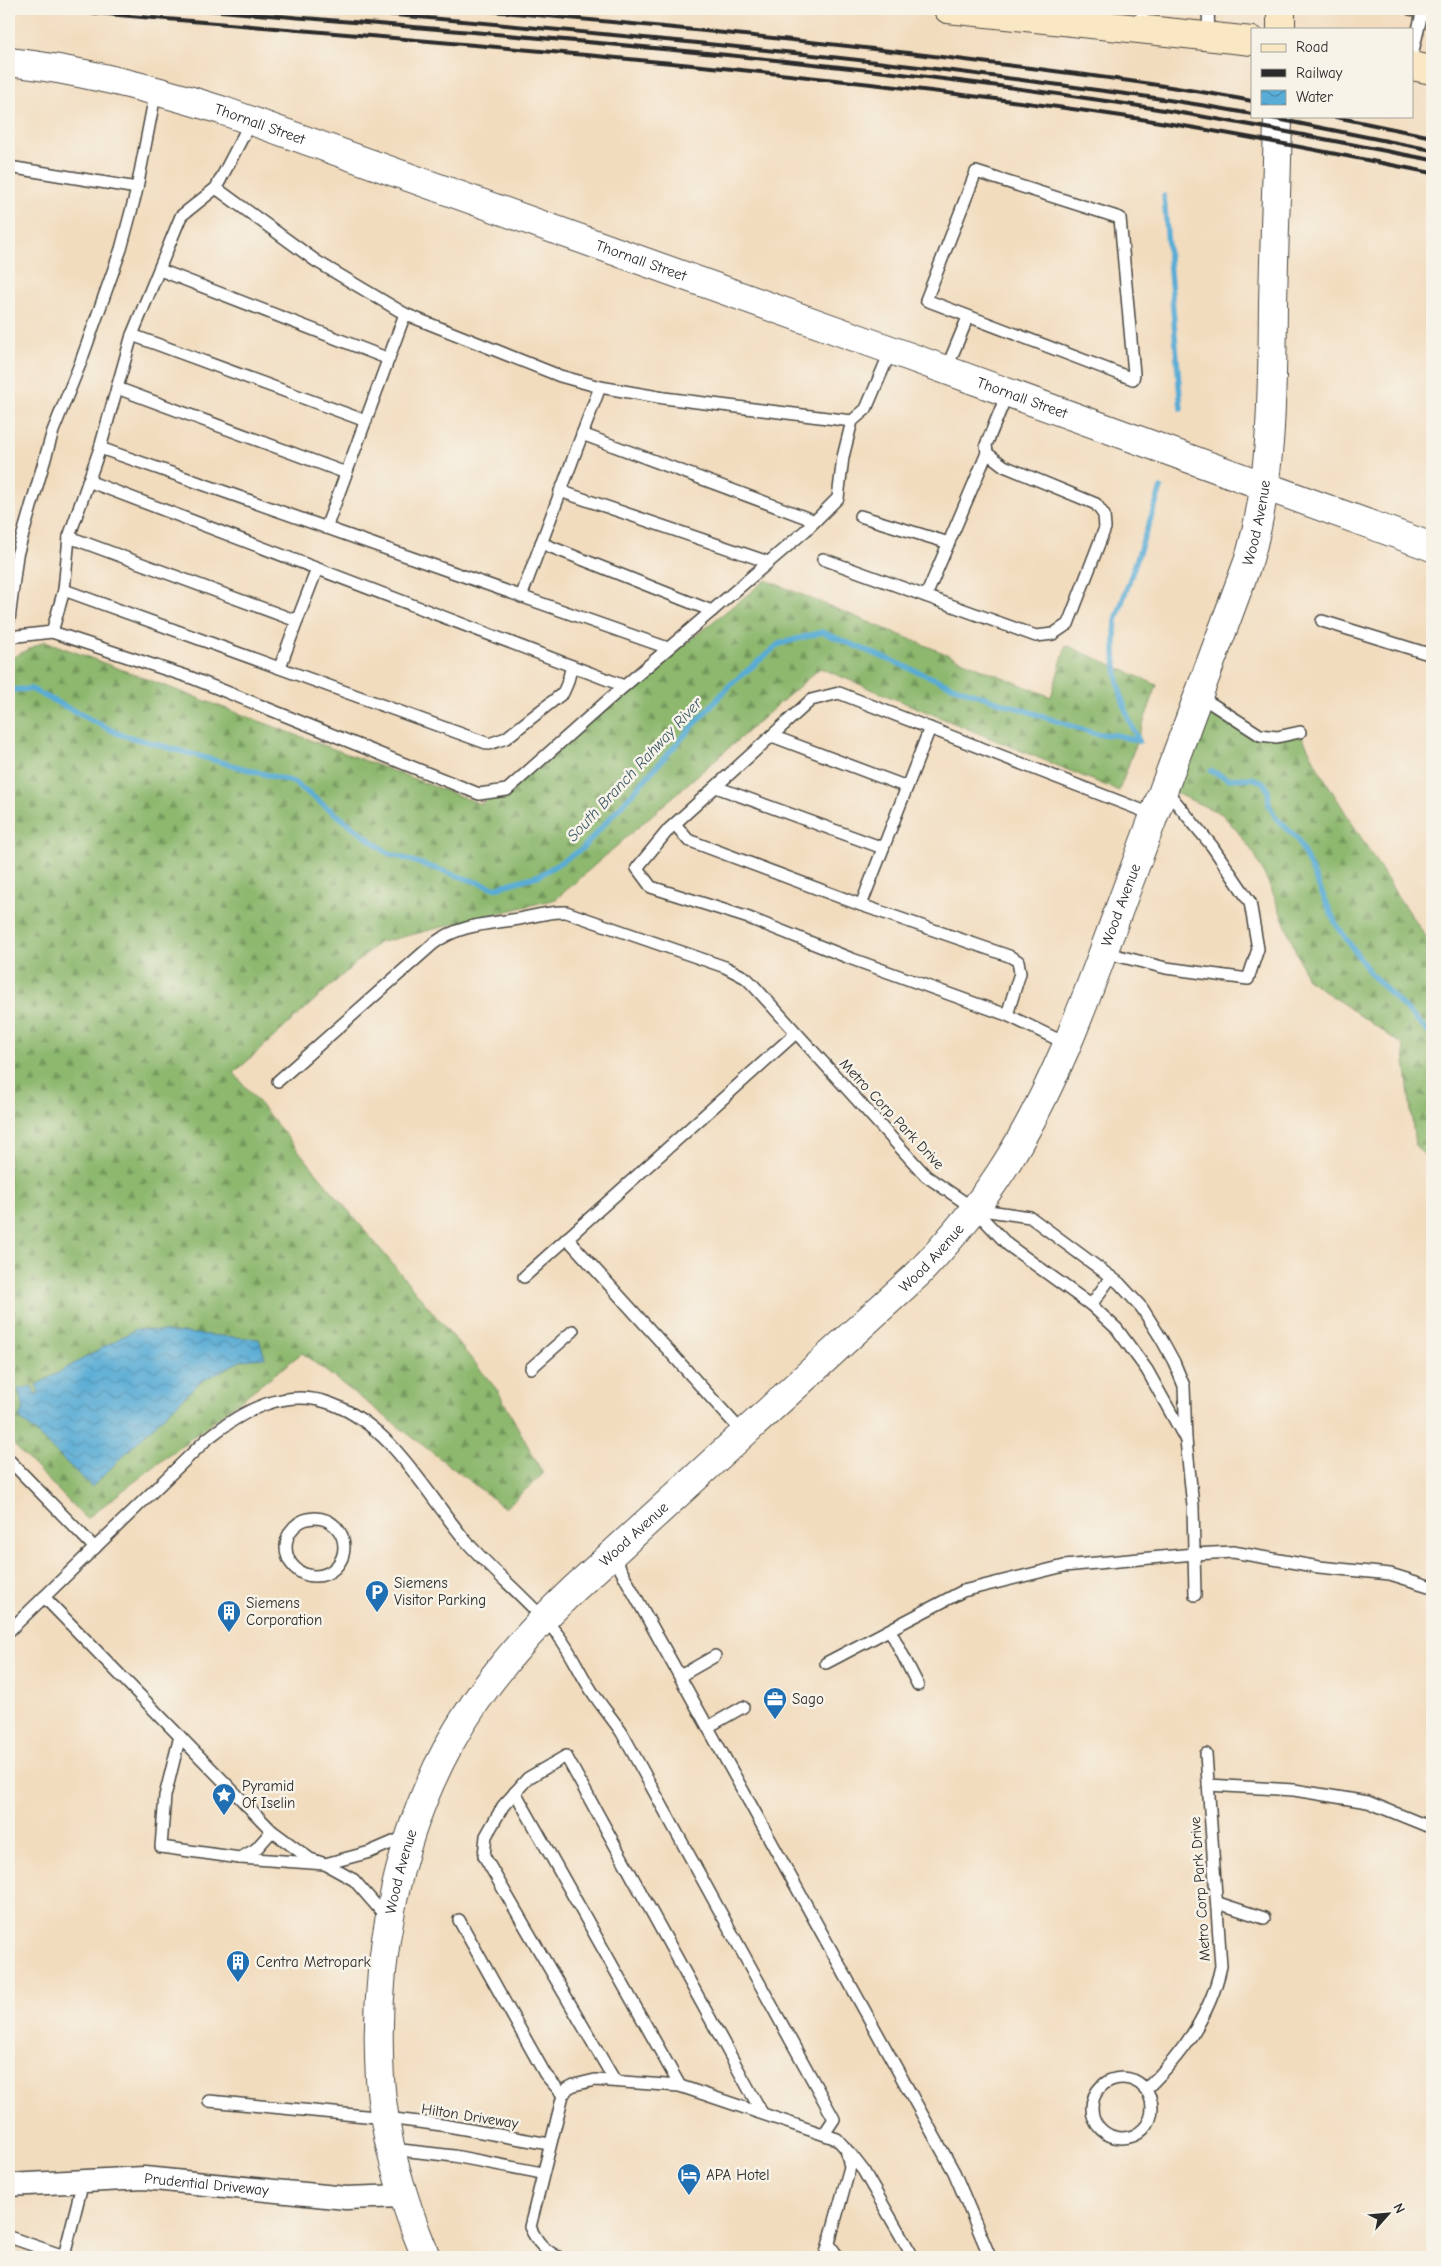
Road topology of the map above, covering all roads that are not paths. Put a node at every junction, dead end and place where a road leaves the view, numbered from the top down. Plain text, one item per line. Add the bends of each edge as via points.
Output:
1 (948, 9) edge
2 (1281, 9) edge
3 (1410, 9) edge
4 (1423, 10) edge
5 (1141, 18) edge
6 (1208, 22) edge
7 (1280, 28) edge
8 (1251, 41) edge
9 (1414, 47) edge
10 (9, 62) edge
11 (1414, 66) edge
12 (1432, 70) edge
13 (156, 90) junction
14 (1278, 118) edge
15 (251, 121) junction
16 (9, 167) edge
17 (137, 188) junction
18 (216, 188) junction
19 (160, 270) junction
20 (406, 314) junction
21 (968, 316) junction
22 (132, 335) junction
23 (891, 350) junction
24 (389, 359) junction
25 (946, 370) junction
26 (600, 387) junction
27 (117, 388) junction
28 (1007, 394) junction
29 (366, 421) junction
30 (852, 421) junction
31 (582, 434) junction
32 (100, 448) junction
33 (987, 453) junction
34 (346, 473) junction
35 (88, 481) junction
36 (1265, 487) junction
37 (560, 491) junction
38 (860, 516) dead end
39 (814, 521) junction
40 (326, 528) junction
41 (69, 537) junction
42 (541, 542) junction
43 (949, 543) junction
44 (1432, 548) edge
45 (823, 559) dead end
46 (768, 562) junction
47 (317, 568) junction
48 (64, 590) junction
49 (521, 596) junction
50 (926, 596) junction
51 (712, 610) junction
52 (9, 620) edge
53 (297, 621) junction
54 (1322, 621) dead end
55 (52, 632) junction
56 (9, 637) edge
57 (668, 648) junction
58 (1432, 655) edge
59 (572, 666) junction
60 (280, 667) junction
61 (624, 686) junction
62 (1198, 695) junction
63 (930, 728) junction
64 (1300, 732) dead end
65 (772, 736) junction
66 (716, 787) junction
67 (907, 787) junction
68 (1164, 788) junction
69 (1154, 815) junction
70 (675, 824) junction
71 (883, 848) junction
72 (861, 905) junction
73 (1103, 952) junction
74 (1007, 1015) junction
75 (796, 1032) junction
76 (1067, 1044) junction
77 (278, 1082) dead end
78 (973, 1208) junction
79 (567, 1238) junction
80 (524, 1277) dead end
81 (1111, 1277) junction
82 (1091, 1305) junction
83 (573, 1330) dead end
84 (531, 1368) dead end
85 (744, 1434) junction
86 (1186, 1440) junction
87 (9, 1460) edge
88 (95, 1548) junction
89 (612, 1554) junction
90 (1194, 1554) junction
91 (293, 1566) joint
92 (1432, 1587) edge
93 (1195, 1595) dead end
94 (44, 1597) junction
95 (543, 1618) junction
96 (890, 1630) junction
97 (9, 1631) edge
98 (715, 1656) dead end
99 (826, 1662) dead end
100 (680, 1676) junction
101 (918, 1685) dead end
102 (743, 1707) dead end
103 (708, 1727) junction
104 (180, 1736) junction
105 (1206, 1754) dead end
106 (1208, 1785) junction
107 (515, 1792) junction
108 (1432, 1828) edge
109 (272, 1831) junction
110 (411, 1834) junction
111 (240, 1858) junction
112 (325, 1864) junction
113 (1218, 1903) junction
114 (1264, 1918) dead end
115 (459, 1920) dead end
116 (390, 1922) junction
117 (615, 2081) junction
118 (680, 2086) junction
119 (1145, 2090) junction
120 (563, 2095) junction
121 (209, 2101) dead end
122 (762, 2113) junction
123 (386, 2118) junction
124 (824, 2134) junction
125 (549, 2144) junction
126 (392, 2149) junction
127 (846, 2149) junction
128 (542, 2173) junction
129 (83, 2181) junction
130 (9, 2185) edge
131 (403, 2196) junction
132 (9, 2237) edge
133 (829, 2244) junction
134 (65, 2257) edge
135 (426, 2257) edge
136 (558, 2257) edge
137 (825, 2257) edge
138 (838, 2257) edge
139 (913, 2257) edge
140 (990, 2257) edge

1 - 5 main road
2 - 7 main road
3 - 4 lane
4 - 9 lane
5 - 6 main road
6 - 8 main road
10 - 13 street, Thornall Street via 98,76
11 - 12 main road
13 - 15 street, Thornall Street
13 - 17 lane
14 - 36 street, Wood Avenue via 1271,427
15 - 18 lane
15 - 23 street, Thornall Street
16 - 17 lane
17 - 52 lane via 121,249 53,430 17,555
18 - 19 lane via 181,216
18 - 20 lane via 316,261
19 - 22 lane
19 - 24 lane
20 - 24 lane
20 - 26 lane via 560,376
21 - 21 lane via 1133,379 1120,218 976,172 926,300
21 - 25 lane
22 - 27 lane
22 - 29 lane
23 - 25 street, Thornall Street
23 - 30 lane via 866,409
24 - 29 lane
25 - 28 street, Thornall Street
26 - 30 lane
26 - 31 lane
27 - 32 lane
27 - 34 lane
28 - 33 lane via 986,445
28 - 36 street, Thornall Street
29 - 34 lane
30 - 39 lane via 838,498
31 - 37 lane
31 - 39 lane
32 - 35 lane
32 - 40 lane
33 - 43 lane
33 - 50 lane via 1004,466 1096,504 1104,514 1105,528 1068,624 1054,634 1036,636
34 - 40 lane
35 - 41 lane
35 - 47 lane
36 - 44 street, Thornall Street
36 - 62 street, Wood Avenue via 1249,559
37 - 42 lane
37 - 46 lane
38 - 43 lane
39 - 46 lane
40 - 49 lane
41 - 48 lane
41 - 53 lane
42 - 49 lane
42 - 51 lane
43 - 50 lane
45 - 50 lane
46 - 51 lane
47 - 53 lane
47 - 59 lane
48 - 55 lane
48 - 60 lane
49 - 57 lane
51 - 57 lane
53 - 60 lane
54 - 58 lane
55 - 56 lane
55 - 61 lane via 192,678 479,794 507,790
57 - 61 lane
59 - 60 lane via 563,693 506,738 489,744
59 - 61 lane
62 - 64 lane via 1260,735 1277,738
62 - 68 street, Wood Avenue
63 - 65 lane via 839,693 811,700
63 - 67 lane
63 - 69 lane
65 - 66 lane
65 - 67 lane
66 - 70 lane
66 - 71 lane
67 - 71 lane
68 - 69 street, Wood Avenue
68 - 73 lane via 1212,846 1250,902 1258,949 1248,979 1166,968
69 - 73 street, Wood Avenue
70 - 72 lane via 688,840
70 - 74 lane via 637,868 651,888 749,918
71 - 72 lane
72 - 74 lane via 1018,961 1020,974
73 - 76 street, Wood Avenue
74 - 76 lane
75 - 77 lane, Metro Corp Park Drive via 753,985 736,972 576,914 556,912 467,927 441,938
75 - 78 lane, Metro Corp Park Drive via 926,1176
75 - 79 lane
76 - 78 street, Wood Avenue via 1022,1136
78 - 81 lane, Metro Corp Park Drive via 1030,1217
78 - 82 lane, Metro Corp Park Drive via 1008,1245
78 - 85 street, Wood Avenue via 939,1252 904,1287
79 - 80 lane
79 - 85 lane
81 - 82 lane
81 - 86 lane, Metro Corp Park Drive via 1142,1308 1177,1368 1184,1386
82 - 86 lane, Metro Corp Park Drive via 1117,1329 1138,1356
83 - 84 lane
85 - 89 street, Wood Avenue
86 - 90 lane, Metro Corp Park Drive via 1191,1473
87 - 88 lane
88 - 94 lane
88 - 95 lane via 207,1439 231,1420 263,1404 294,1398 330,1403 364,1420 391,1444 468,1543
89 - 95 street, Wood Avenue
89 - 100 lane
90 - 92 lane via 1233,1552 1319,1567 1390,1574
90 - 93 lane, Metro Corp Park Drive
90 - 96 lane via 1064,1566 963,1592
91 - 91 lane via 314,1576 326,1574 336,1567 344,1545 336,1526 316,1518 305,1519 295,1525 286,1545 287,1556
94 - 97 lane
94 - 104 lane
95 - 110 street, Wood Avenue via 505,1661 460,1726 427,1789
95 - 124 lane via 566,1646 592,1693 622,1733 830,2111 834,2119
96 - 99 lane
96 - 101 lane
98 - 100 lane
100 - 103 lane
102 - 103 lane
103 - 140 lane via 954,2172
104 - 109 lane
104 - 111 lane via 165,1796 162,1846
105 - 106 lane, Metro Corp Park Drive
106 - 108 lane via 1294,1790 1368,1802
106 - 113 lane, Metro Corp Park Drive
107 - 117 lane via 486,1836 484,1856
107 - 118 lane
107 - 122 lane via 528,1778 566,1756
109 - 111 lane via 256,1849
109 - 112 lane via 310,1859
110 - 112 lane via 370,1852
110 - 116 street, Wood Avenue
111 - 112 lane
112 - 116 lane via 354,1880
113 - 114 lane
113 - 119 lane, Metro Corp Park Drive via 1221,1966 1212,1997 1172,2062
115 - 120 lane via 545,2074
116 - 123 street, Wood Avenue via 380,2026 380,2079
117 - 118 lane
117 - 120 lane via 584,2082 568,2088
118 - 122 lane
119 - 119 lane via 1130,2079 1120,2078 1103,2084 1097,2091 1092,2109 1098,2126 1122,2138 1140,2132 1152,2107
120 - 125 lane
121 - 123 lane, Hilton Driveway
122 - 124 lane
123 - 125 lane, Hilton Driveway
123 - 126 street, Wood Avenue
124 - 127 lane via 837,2139
125 - 128 lane
126 - 128 lane via 454,2156
126 - 131 street, Wood Avenue
127 - 133 lane via 850,2167
127 - 139 lane via 863,2170
128 - 136 lane via 530,2227 536,2241
129 - 130 street, Prudential Driveway
129 - 131 street, Prudential Driveway via 144,2178 346,2198
129 - 134 lane
131 - 135 street, Wood Avenue
132 - 134 lane
133 - 137 lane
133 - 138 lane

